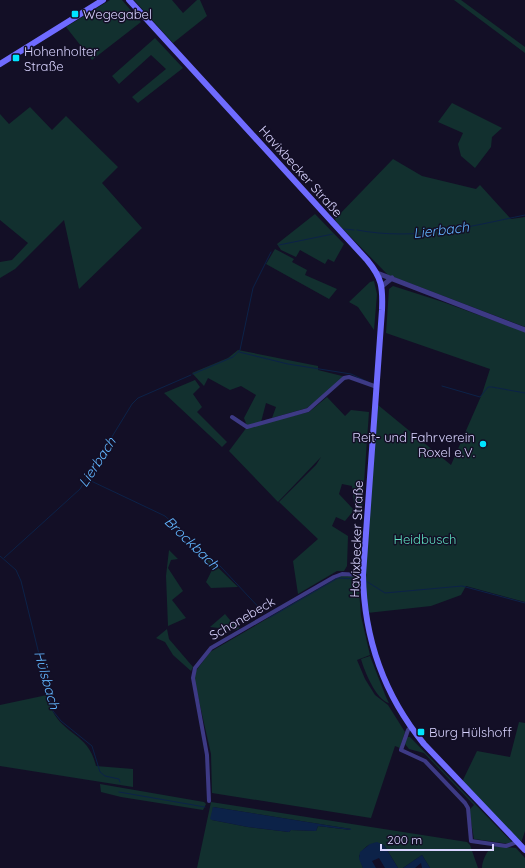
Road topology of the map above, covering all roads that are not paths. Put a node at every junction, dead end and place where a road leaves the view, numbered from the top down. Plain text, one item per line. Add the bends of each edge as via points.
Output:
1 (104, 0) edge
2 (129, 0) edge
3 (0, 64) edge
4 (377, 272) junction
5 (392, 278) junction
6 (382, 286) junction
7 (525, 330) edge
8 (377, 387) junction
9 (232, 417) dead end
10 (363, 575) junction
11 (411, 727) junction
12 (209, 801) dead end
13 (517, 842) junction
14 (525, 850) edge

1 - 3 main road
2 - 4 main road, Havixbecker Straße
4 - 5 street
4 - 6 main road, Havixbecker Straße
5 - 6 street
5 - 7 street
6 - 8 main road, Havixbecker Straße
8 - 9 street via 348,377 308,410 247,427
8 - 10 main road, Havixbecker Straße
10 - 11 main road, Havixbecker Straße via 365,614 374,651 386,684
10 - 12 street, Schonebeck via 334,576 211,648 195,668 193,678 207,755
11 - 13 main road, Havixbecker Straße
11 - 13 street via 401,750 425,761 465,802 468,808 471,841 506,846
13 - 14 main road

